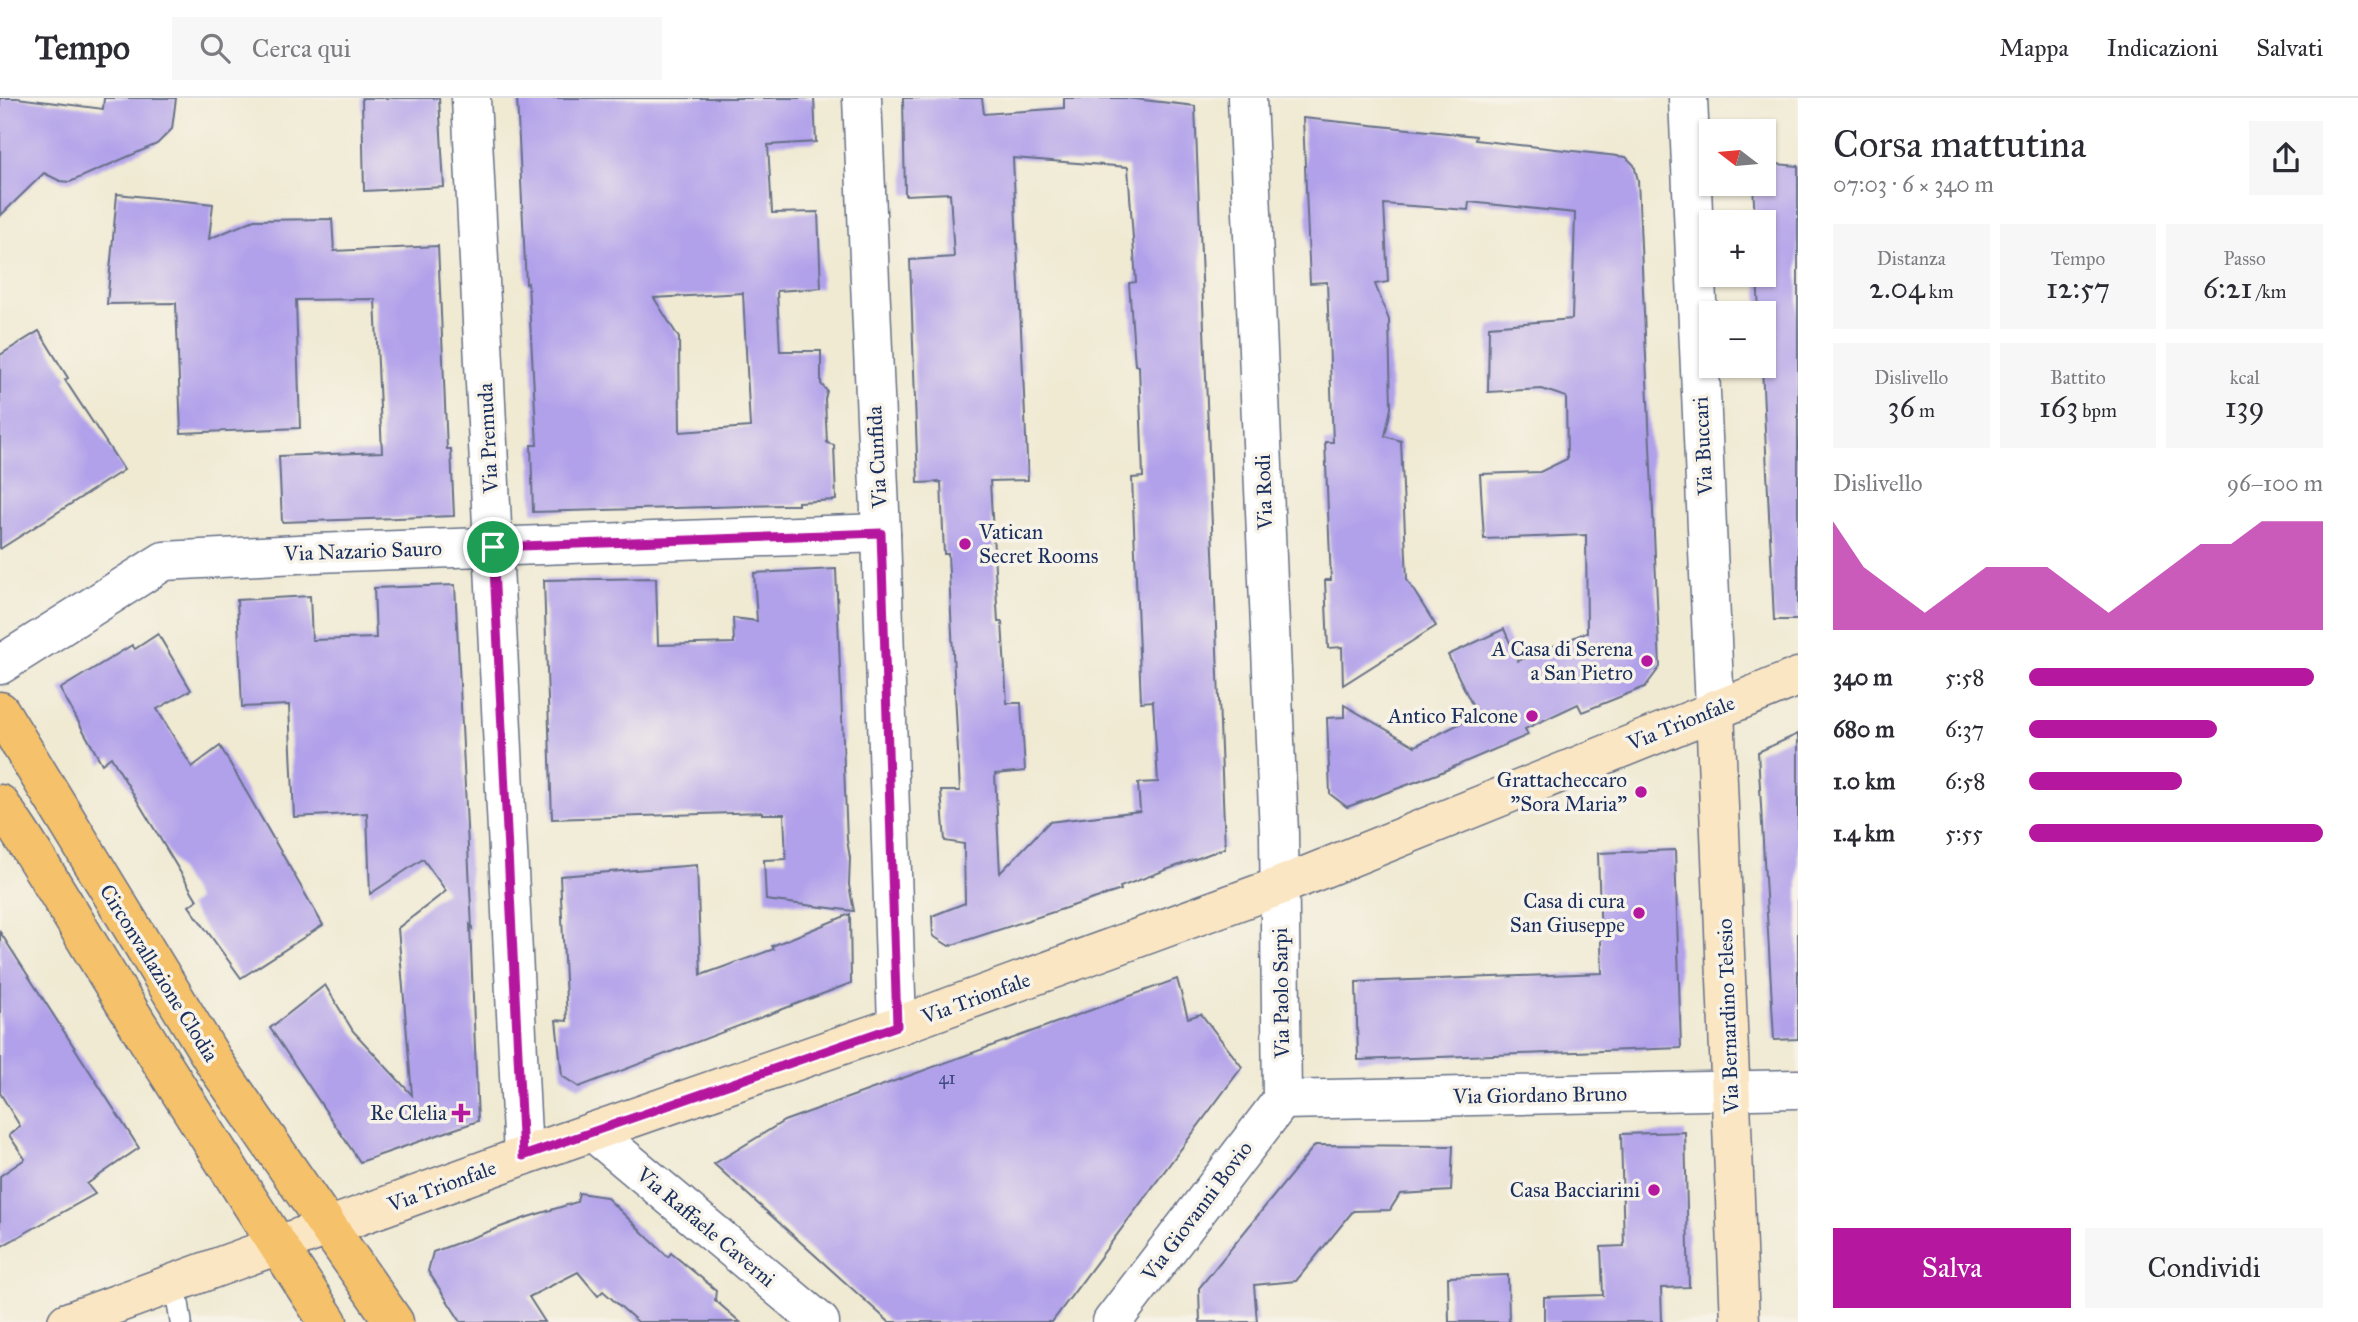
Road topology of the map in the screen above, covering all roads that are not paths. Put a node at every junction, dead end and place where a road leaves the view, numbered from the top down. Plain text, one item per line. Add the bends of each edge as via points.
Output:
1 (471, 98) edge
2 (862, 98) edge
3 (1247, 98) edge
4 (1688, 98) edge
5 (881, 533) junction
6 (493, 547) junction
7 (0, 665) edge
8 (1798, 677) edge
9 (1715, 709) junction
10 (0, 711) edge
11 (0, 804) edge
12 (1280, 886) junction
13 (897, 1026) junction
14 (1798, 1088) edge
15 (1731, 1091) junction
16 (1282, 1100) junction
17 (593, 1132) junction
18 (523, 1156) junction
19 (327, 1228) junction
20 (277, 1246) junction
21 (175, 1283) junction
22 (67, 1322) edge
23 (181, 1322) edge
24 (328, 1322) edge
25 (394, 1322) edge
26 (820, 1322) edge
27 (1112, 1322) edge
28 (1740, 1322) edge

1 - 6 street, Via Premuda
2 - 5 street, Via Cunfida
3 - 12 street, Via Rodi
4 - 9 street, Via Buccari
5 - 6 street, Via Nazario Sauro
5 - 13 street, Via Cunfida
6 - 7 street, Via Nazario Sauro via 164,561
6 - 18 street, Via Premuda
8 - 9 street, Via Trionfale
9 - 12 street, Via Trionfale
9 - 15 street, Via Bernardino Telesio
10 - 19 main road, Circonvallazione Clodia via 216,1065
11 - 20 main road, Circonvallazione Clodia via 54,883
12 - 13 street, Via Trionfale
12 - 16 street, Via Paolo Sarpi
13 - 17 street, Via Trionfale
14 - 15 street, Via Giordano Bruno
15 - 16 street, Via Giordano Bruno
15 - 28 street, Via Bernardino Telesio
16 - 27 street, Via Giovanni Bovio
17 - 18 street, Via Trionfale
17 - 26 street, Via Raffaele Caverni
18 - 19 street, Via Trionfale
19 - 20 street, Via Trionfale
19 - 25 main road, Circonvallazione Clodia
20 - 21 street, Via Trionfale
20 - 24 main road, Circonvallazione Clodia
21 - 22 street, Via Trionfale
21 - 23 lane

